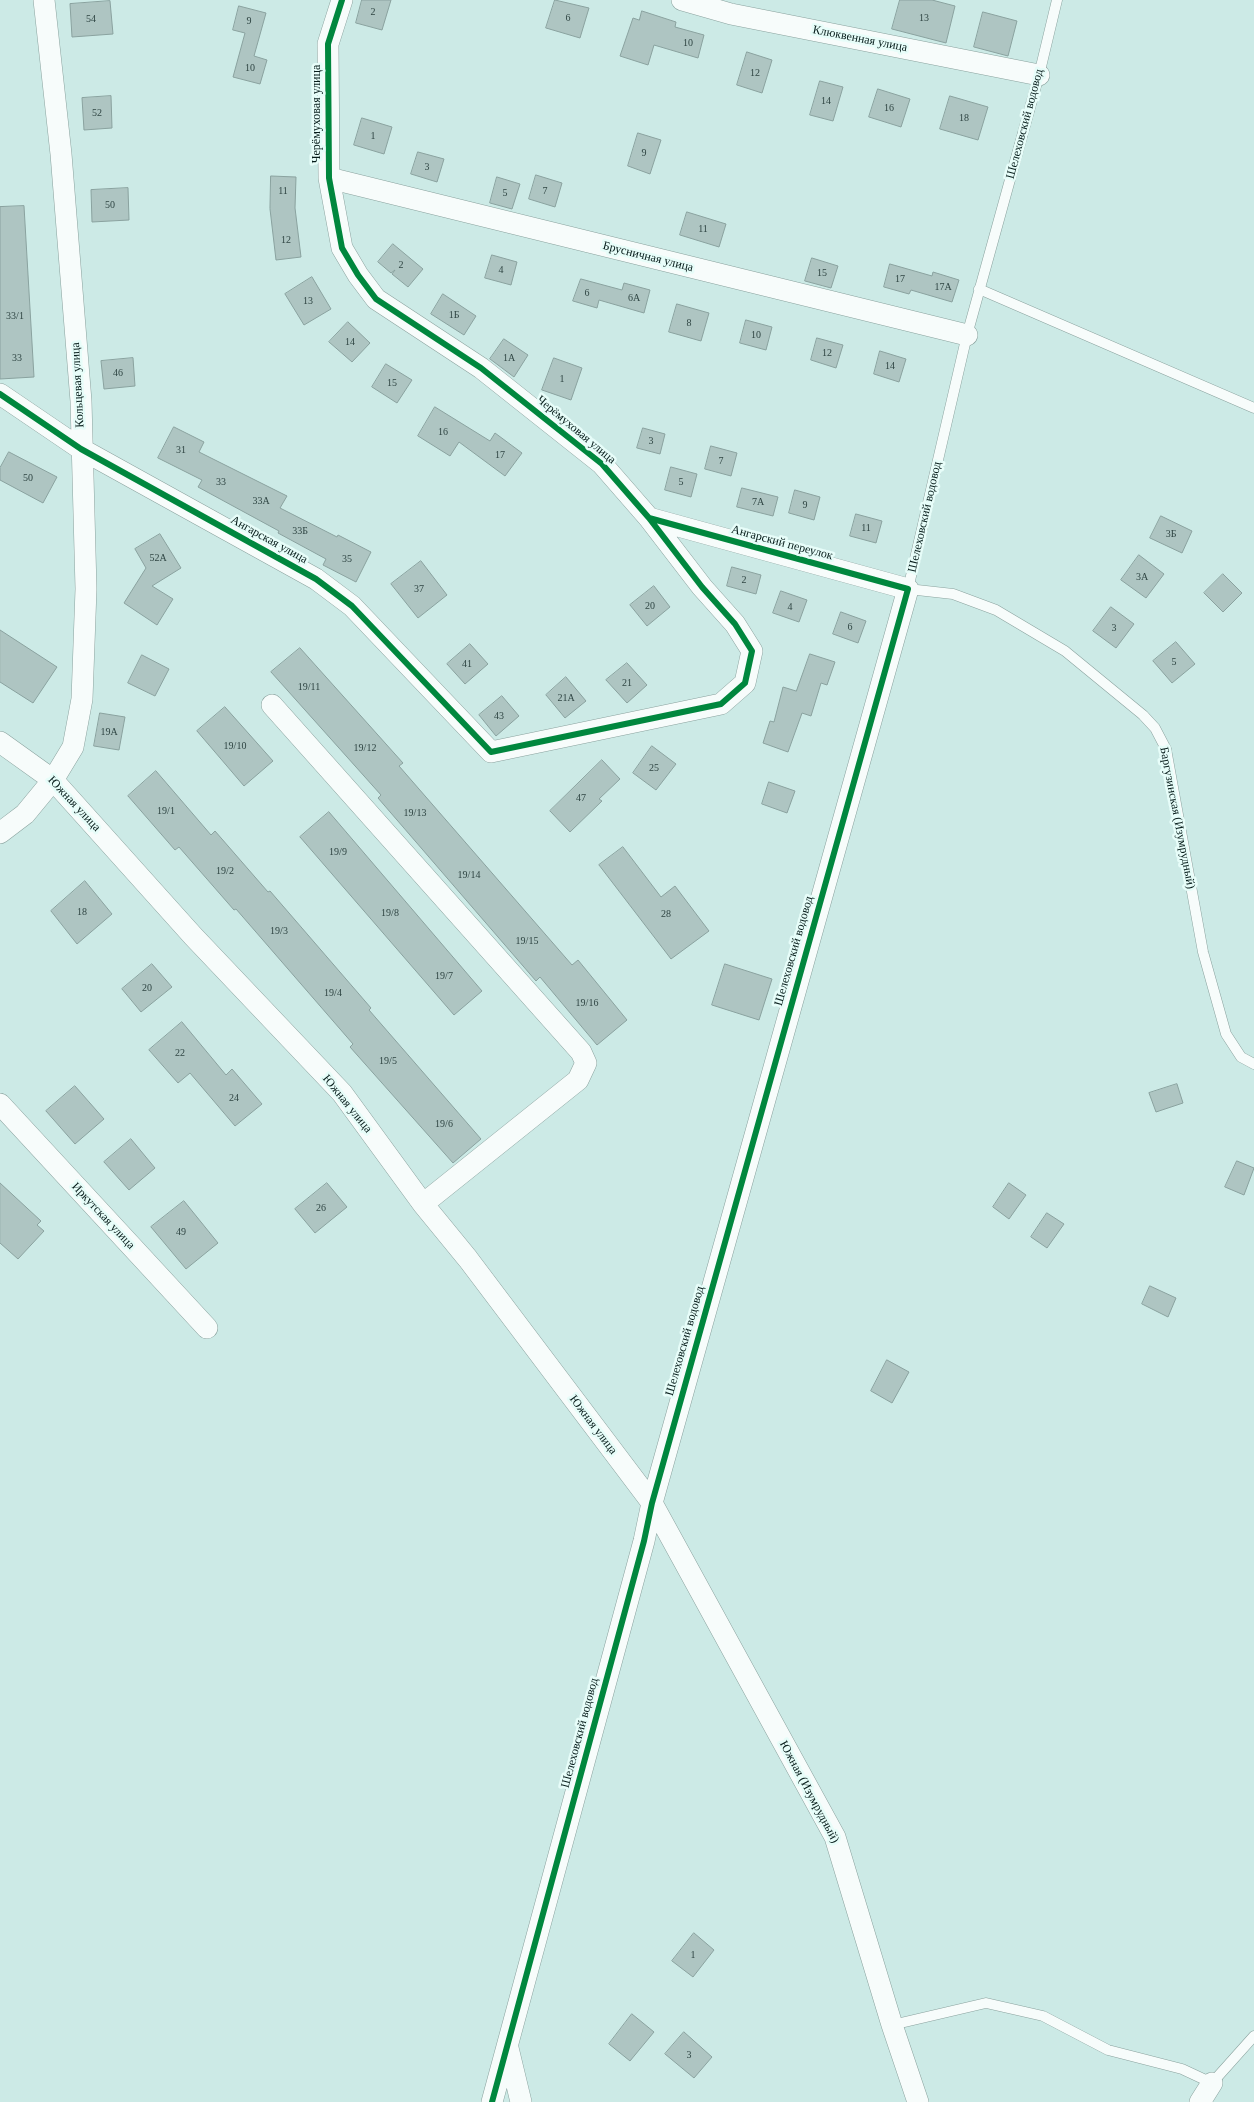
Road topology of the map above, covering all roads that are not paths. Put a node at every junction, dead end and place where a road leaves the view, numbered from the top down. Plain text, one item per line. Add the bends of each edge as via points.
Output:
1 (44, 0) edge
2 (342, 0) edge
3 (682, 0) edge
4 (1057, 0) edge
5 (1039, 75) junction
6 (328, 178) junction
7 (979, 289) junction
8 (967, 335) junction
9 (0, 394) edge
10 (1254, 408) edge
11 (81, 449) junction
12 (650, 518) junction
13 (908, 589) junction
14 (272, 705) dead end
15 (0, 742) edge
16 (491, 752) joint
17 (53, 780) junction
18 (0, 833) edge
19 (1254, 1064) edge
20 (0, 1104) edge
21 (423, 1204) junction
22 (207, 1328) dead end
23 (652, 1503) junction
24 (892, 2025) junction
25 (1254, 2036) edge
26 (507, 2045) junction
27 (1212, 2083) junction
28 (492, 2102) edge
29 (521, 2102) edge
30 (918, 2102) edge
31 (1200, 2102) edge

1 - 11 street, Кольцевая улица via 62,164 81,401
2 - 6 street, Черёмуховая улица via 328,44
3 - 5 street, Клюквенная улица via 731,14
4 - 5 lane, Шелеховский водовод
5 - 7 lane, Шелеховский водовод
6 - 8 street, Брусничная улица
6 - 12 street, Черёмуховая улица via 342,248 376,299 482,368 594,458
7 - 8 lane, Шелеховский водовод
7 - 10 lane
8 - 13 lane, Шелеховский водовод
9 - 11 street, Ангарская улица
11 - 16 street, Ангарская улица via 316,579 352,606
11 - 17 street, Кольцевая улица via 86,589 82,700 73,747
12 - 13 street, Ангарский переулок
12 - 16 street, Черёмуховая улица via 752,651 745,683 721,704
13 - 19 lane, Баргузинская (Изумрудный) via 953,594 996,610 1065,651 1144,714 1155,728 1166,749 1203,952 1226,1034 1241,1057
13 - 23 street, Шелеховский водовод
14 - 21 street via 581,1052 586,1063 578,1080
15 - 17 street, Южная улица
17 - 18 street, Кольцевая улица via 25,814
17 - 21 street, Южная улица via 193,936 342,1093
20 - 22 street, Иркутская улица
21 - 23 street, Южная улица
23 - 24 street, Южная (Изумрудный) via 835,1837
23 - 26 street, Шелеховский водовод
24 - 27 lane via 986,2003 1043,2016 1108,2050 1182,2070
24 - 30 street, Южная (Изумрудный)
25 - 27 lane
26 - 28 street, Шелеховский водовод
26 - 29 street
27 - 31 street

